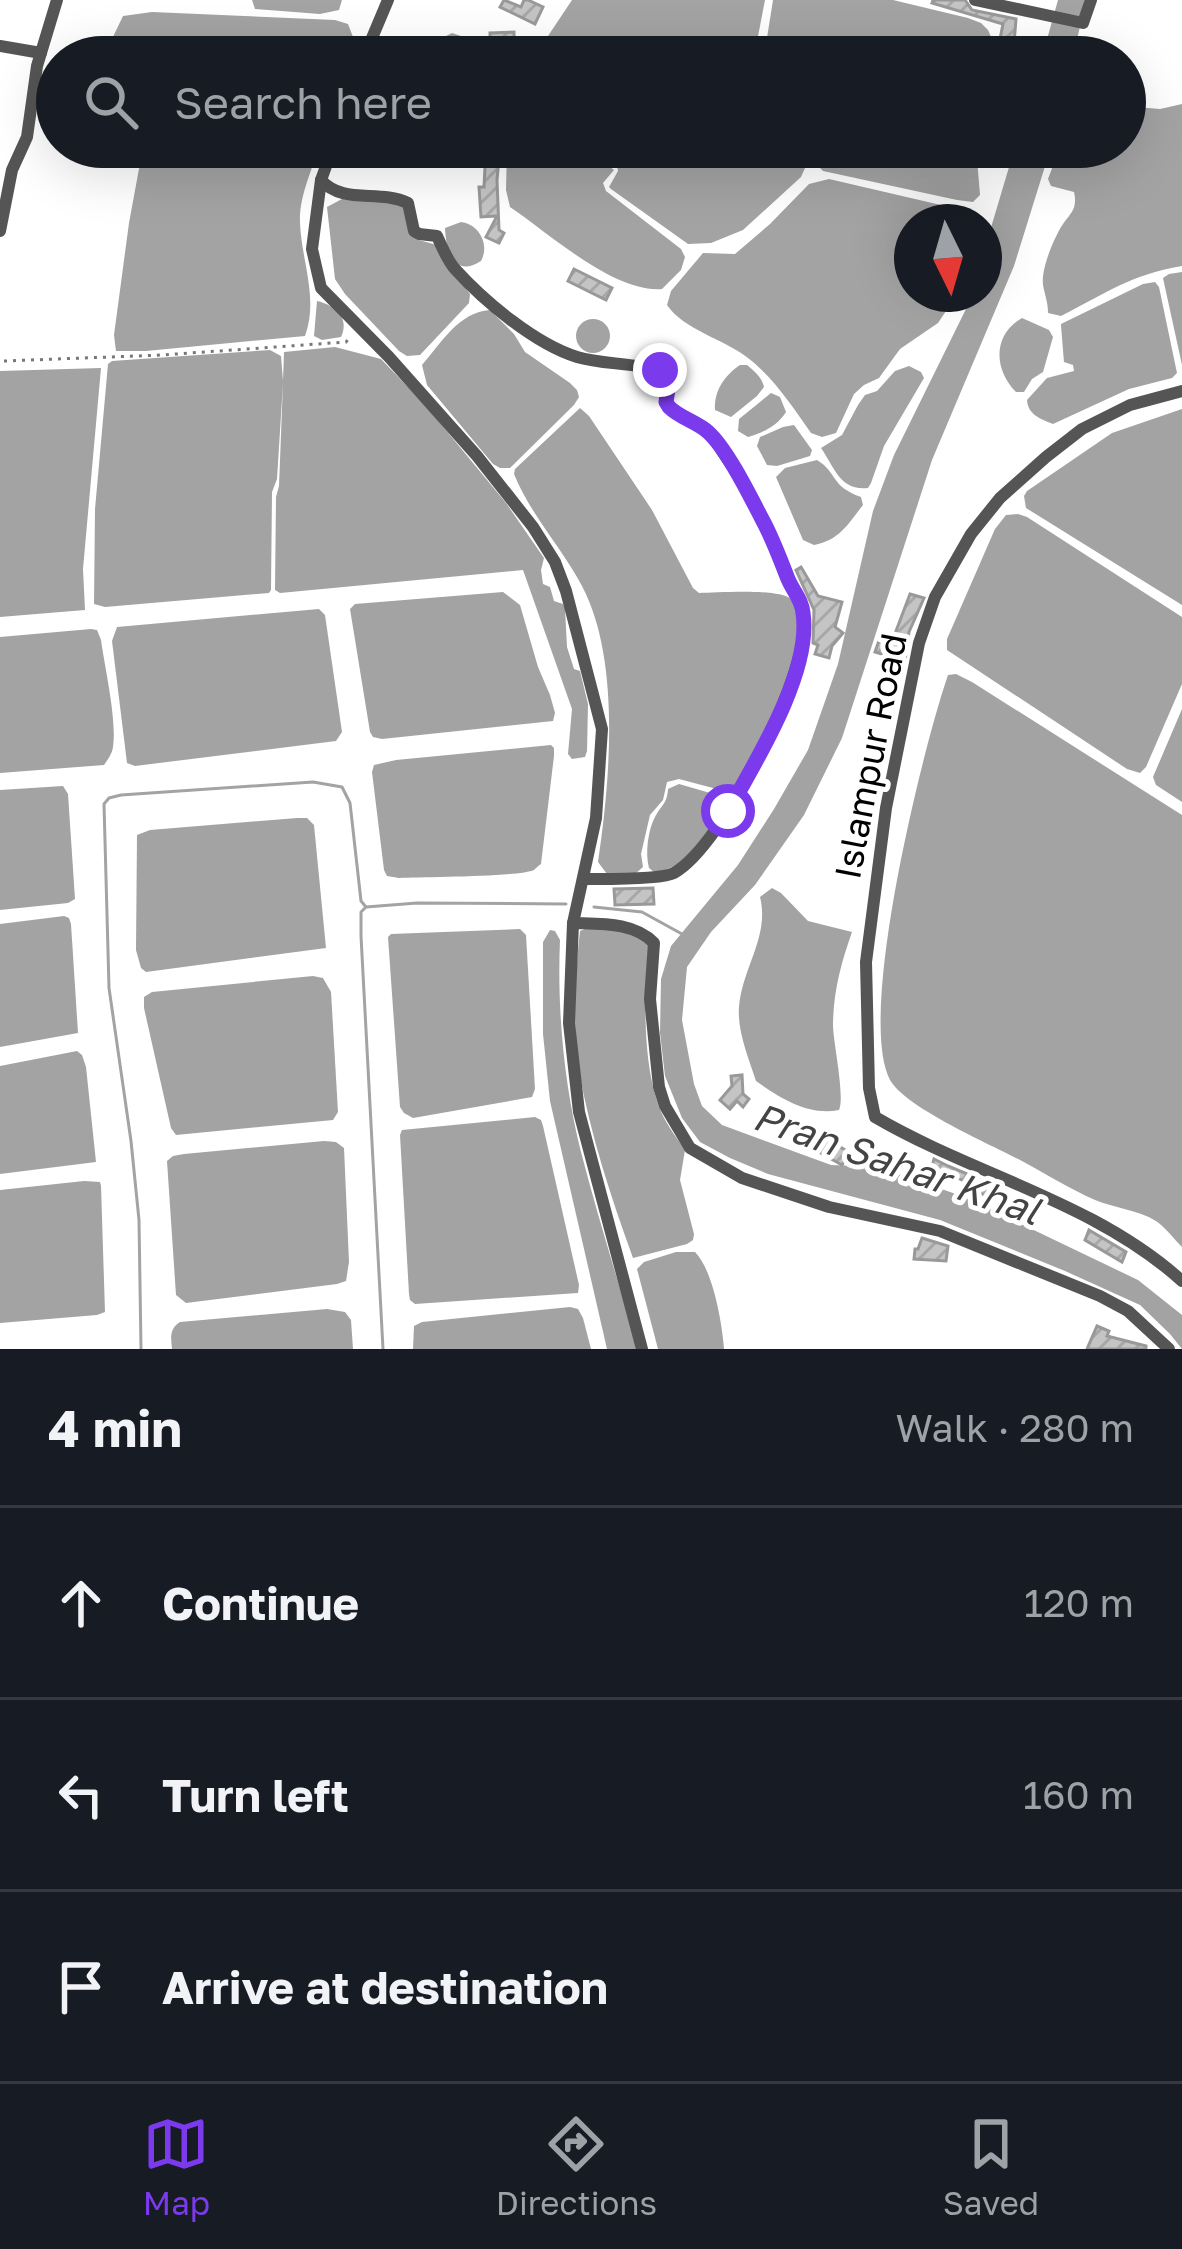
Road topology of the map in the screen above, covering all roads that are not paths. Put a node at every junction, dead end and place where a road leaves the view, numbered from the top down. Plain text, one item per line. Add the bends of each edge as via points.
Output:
1 (57, 0) edge
2 (388, 0) edge
3 (975, 0) edge
4 (1091, 0) edge
5 (46, 36) edge
6 (373, 36) edge
7 (0, 46) edge
8 (36, 52) edge
9 (36, 83) edge
10 (326, 168) edge
11 (321, 181) junction
12 (0, 231) edge
13 (1182, 392) edge
14 (583, 879) junction
15 (573, 923) junction
16 (1182, 1281) edge
17 (642, 1349) edge
18 (1169, 1349) edge

1 - 5 street
2 - 6 street
3 - 4 street via 1083,23
7 - 8 street
9 - 12 street
10 - 11 street
11 - 14 street via 312,249 321,288 477,456 533,527 566,591 602,729
11 - 14 street via 341,195 408,203 414,231 437,236 452,266 526,331 576,357 670,376 666,402 708,432 739,476 801,601 803,649 785,700 728,811 694,856 671,876
13 - 16 street, Islampur Road via 1130,405 1046,457 971,534 935,597 886,808 866,962 875,1117 1095,1223
14 - 15 street
15 - 17 street via 569,1023 579,1112
15 - 18 street via 611,924 654,943 658,1087 690,1148 742,1178 940,1232 1084,1290 1128,1311

